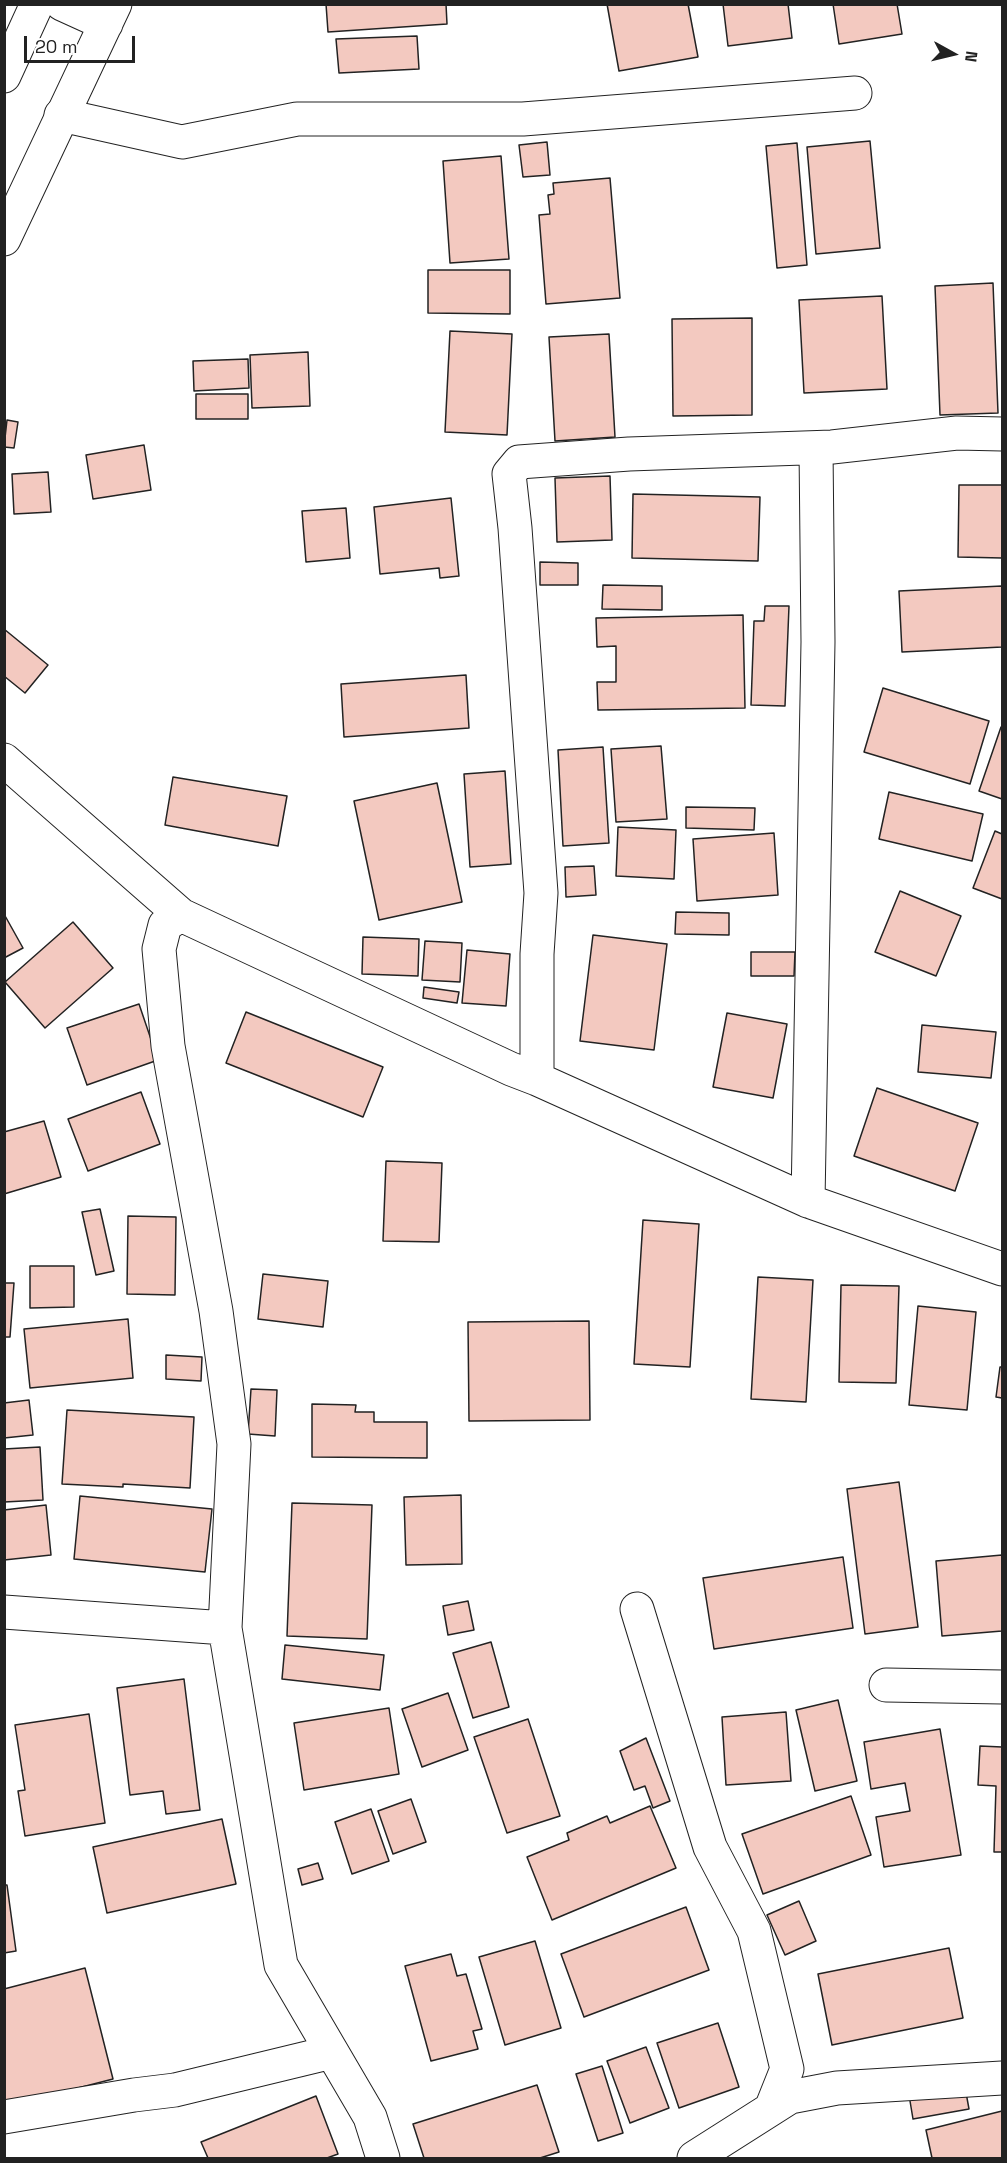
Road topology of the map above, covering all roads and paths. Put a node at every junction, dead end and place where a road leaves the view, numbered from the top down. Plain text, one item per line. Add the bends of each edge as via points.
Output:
1 (37, 4) edge
2 (62, 4) edge
3 (111, 14) edge
4 (4, 76) edge
5 (855, 93) dead end
6 (61, 115) junction
7 (4, 239) edge
8 (1002, 434) edge
9 (816, 448) junction
10 (4, 760) edge
11 (181, 915) junction
12 (537, 1078) junction
13 (808, 1201) junction
14 (1002, 1269) edge
15 (637, 1609) dead end
16 (4, 1612) edge
17 (225, 1628) junction
18 (886, 1685) dead end
19 (1002, 1687) edge
20 (332, 2052) junction
21 (787, 2069) junction
22 (1002, 2078) edge
23 (827, 2090) junction
24 (771, 2109) junction
25 (4, 2117) edge
26 (383, 2158) edge
27 (694, 2158) edge

1 - 4 street
2 - 3 street
3 - 6 street
5 - 6 street via 523,119 297,119 182,142
6 - 7 street
8 - 9 street via 957,434
9 - 12 street via 519,462 509,474 541,893
9 - 13 street via 818,642
10 - 11 street
11 - 12 street
11 - 17 street via 165,925 159,949 168,1047 216,1311 234,1444
12 - 13 street
13 - 14 street
15 - 21 street via 710,1847 754,1931
16 - 17 street
17 - 20 street via 281,1965
18 - 19 street
20 - 25 street via 175,2090
20 - 26 street via 369,2117
21 - 23 street
21 - 24 street
22 - 23 street
23 - 24 street via 790,2097
24 - 27 street

